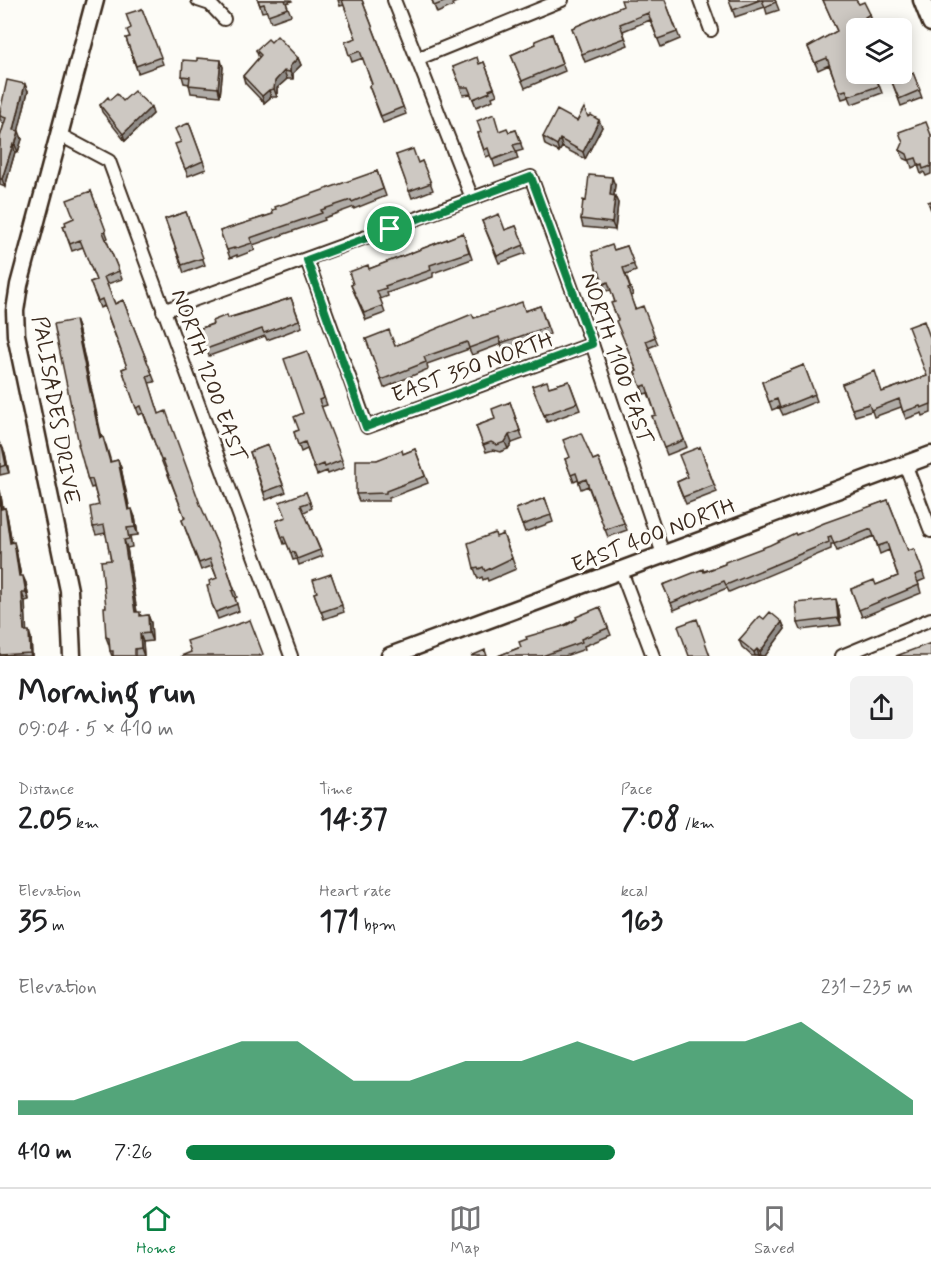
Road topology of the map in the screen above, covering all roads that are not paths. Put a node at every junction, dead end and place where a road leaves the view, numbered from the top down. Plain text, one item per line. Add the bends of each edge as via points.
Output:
1 (95, 0) edge
2 (198, 0) edge
3 (394, 0) edge
4 (562, 0) edge
5 (700, 0) edge
6 (922, 0) edge
7 (224, 19) dead end
8 (931, 22) edge
9 (711, 30) dead end
10 (417, 58) junction
11 (60, 135) junction
12 (472, 198) junction
13 (307, 260) junction
14 (164, 311) junction
15 (592, 344) junction
16 (931, 455) edge
17 (905, 464) junction
18 (931, 531) edge
19 (663, 554) junction
20 (621, 571) junction
21 (931, 619) edge
22 (72, 656) edge
23 (291, 656) edge
24 (390, 656) edge
25 (653, 656) edge
26 (842, 656) edge

1 - 11 street, PALISADES DRIVE
2 - 7 street via 210,4
3 - 10 street
4 - 10 street
5 - 9 street
6 - 8 street
10 - 12 street
11 - 14 street, NORTH 1200 EAST via 109,161
11 - 22 street, PALISADES DRIVE via 15,311 16,335 69,590
12 - 13 street
12 - 15 street, NORTH 1100 EAST via 531,177
13 - 14 street
13 - 15 street, EAST 350 NORTH via 366,427
14 - 23 street, NORTH 1200 EAST
15 - 19 street, NORTH 1100 EAST
16 - 17 street, EAST 400 NORTH
17 - 18 street
17 - 19 street, EAST 400 NORTH
19 - 20 street, EAST 400 NORTH
20 - 24 street, EAST 400 NORTH
20 - 25 street
21 - 26 street

